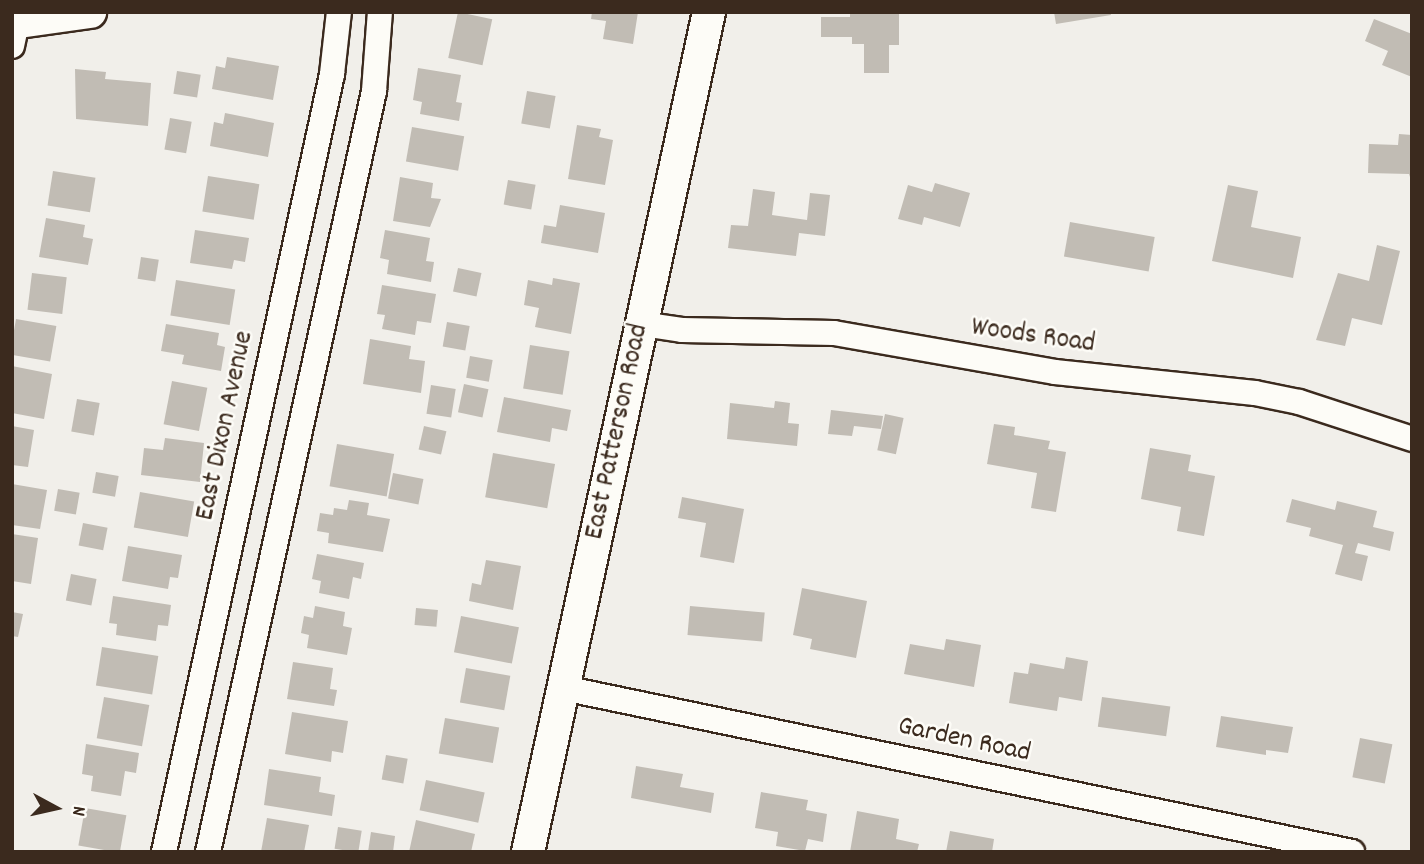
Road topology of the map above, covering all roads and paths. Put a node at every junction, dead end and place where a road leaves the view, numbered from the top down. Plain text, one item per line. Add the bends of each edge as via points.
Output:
1 (90, 12) edge
2 (339, 12) edge
3 (380, 12) edge
4 (709, 12) edge
5 (14, 30) edge
6 (642, 324) junction
7 (1412, 439) edge
8 (564, 688) junction
9 (164, 852) edge
10 (208, 852) edge
11 (528, 852) edge
12 (1352, 852) edge

1 - 5 main road
2 - 9 street, East Dixon Avenue via 332,74
3 - 10 street via 371,105
4 - 6 main road, East Patterson Road
6 - 7 street, Woods Road via 682,330 834,332 1055,372 1255,393 1299,402
6 - 8 main road, East Patterson Road
8 - 11 main road, East Patterson Road
8 - 12 street, Garden Road

